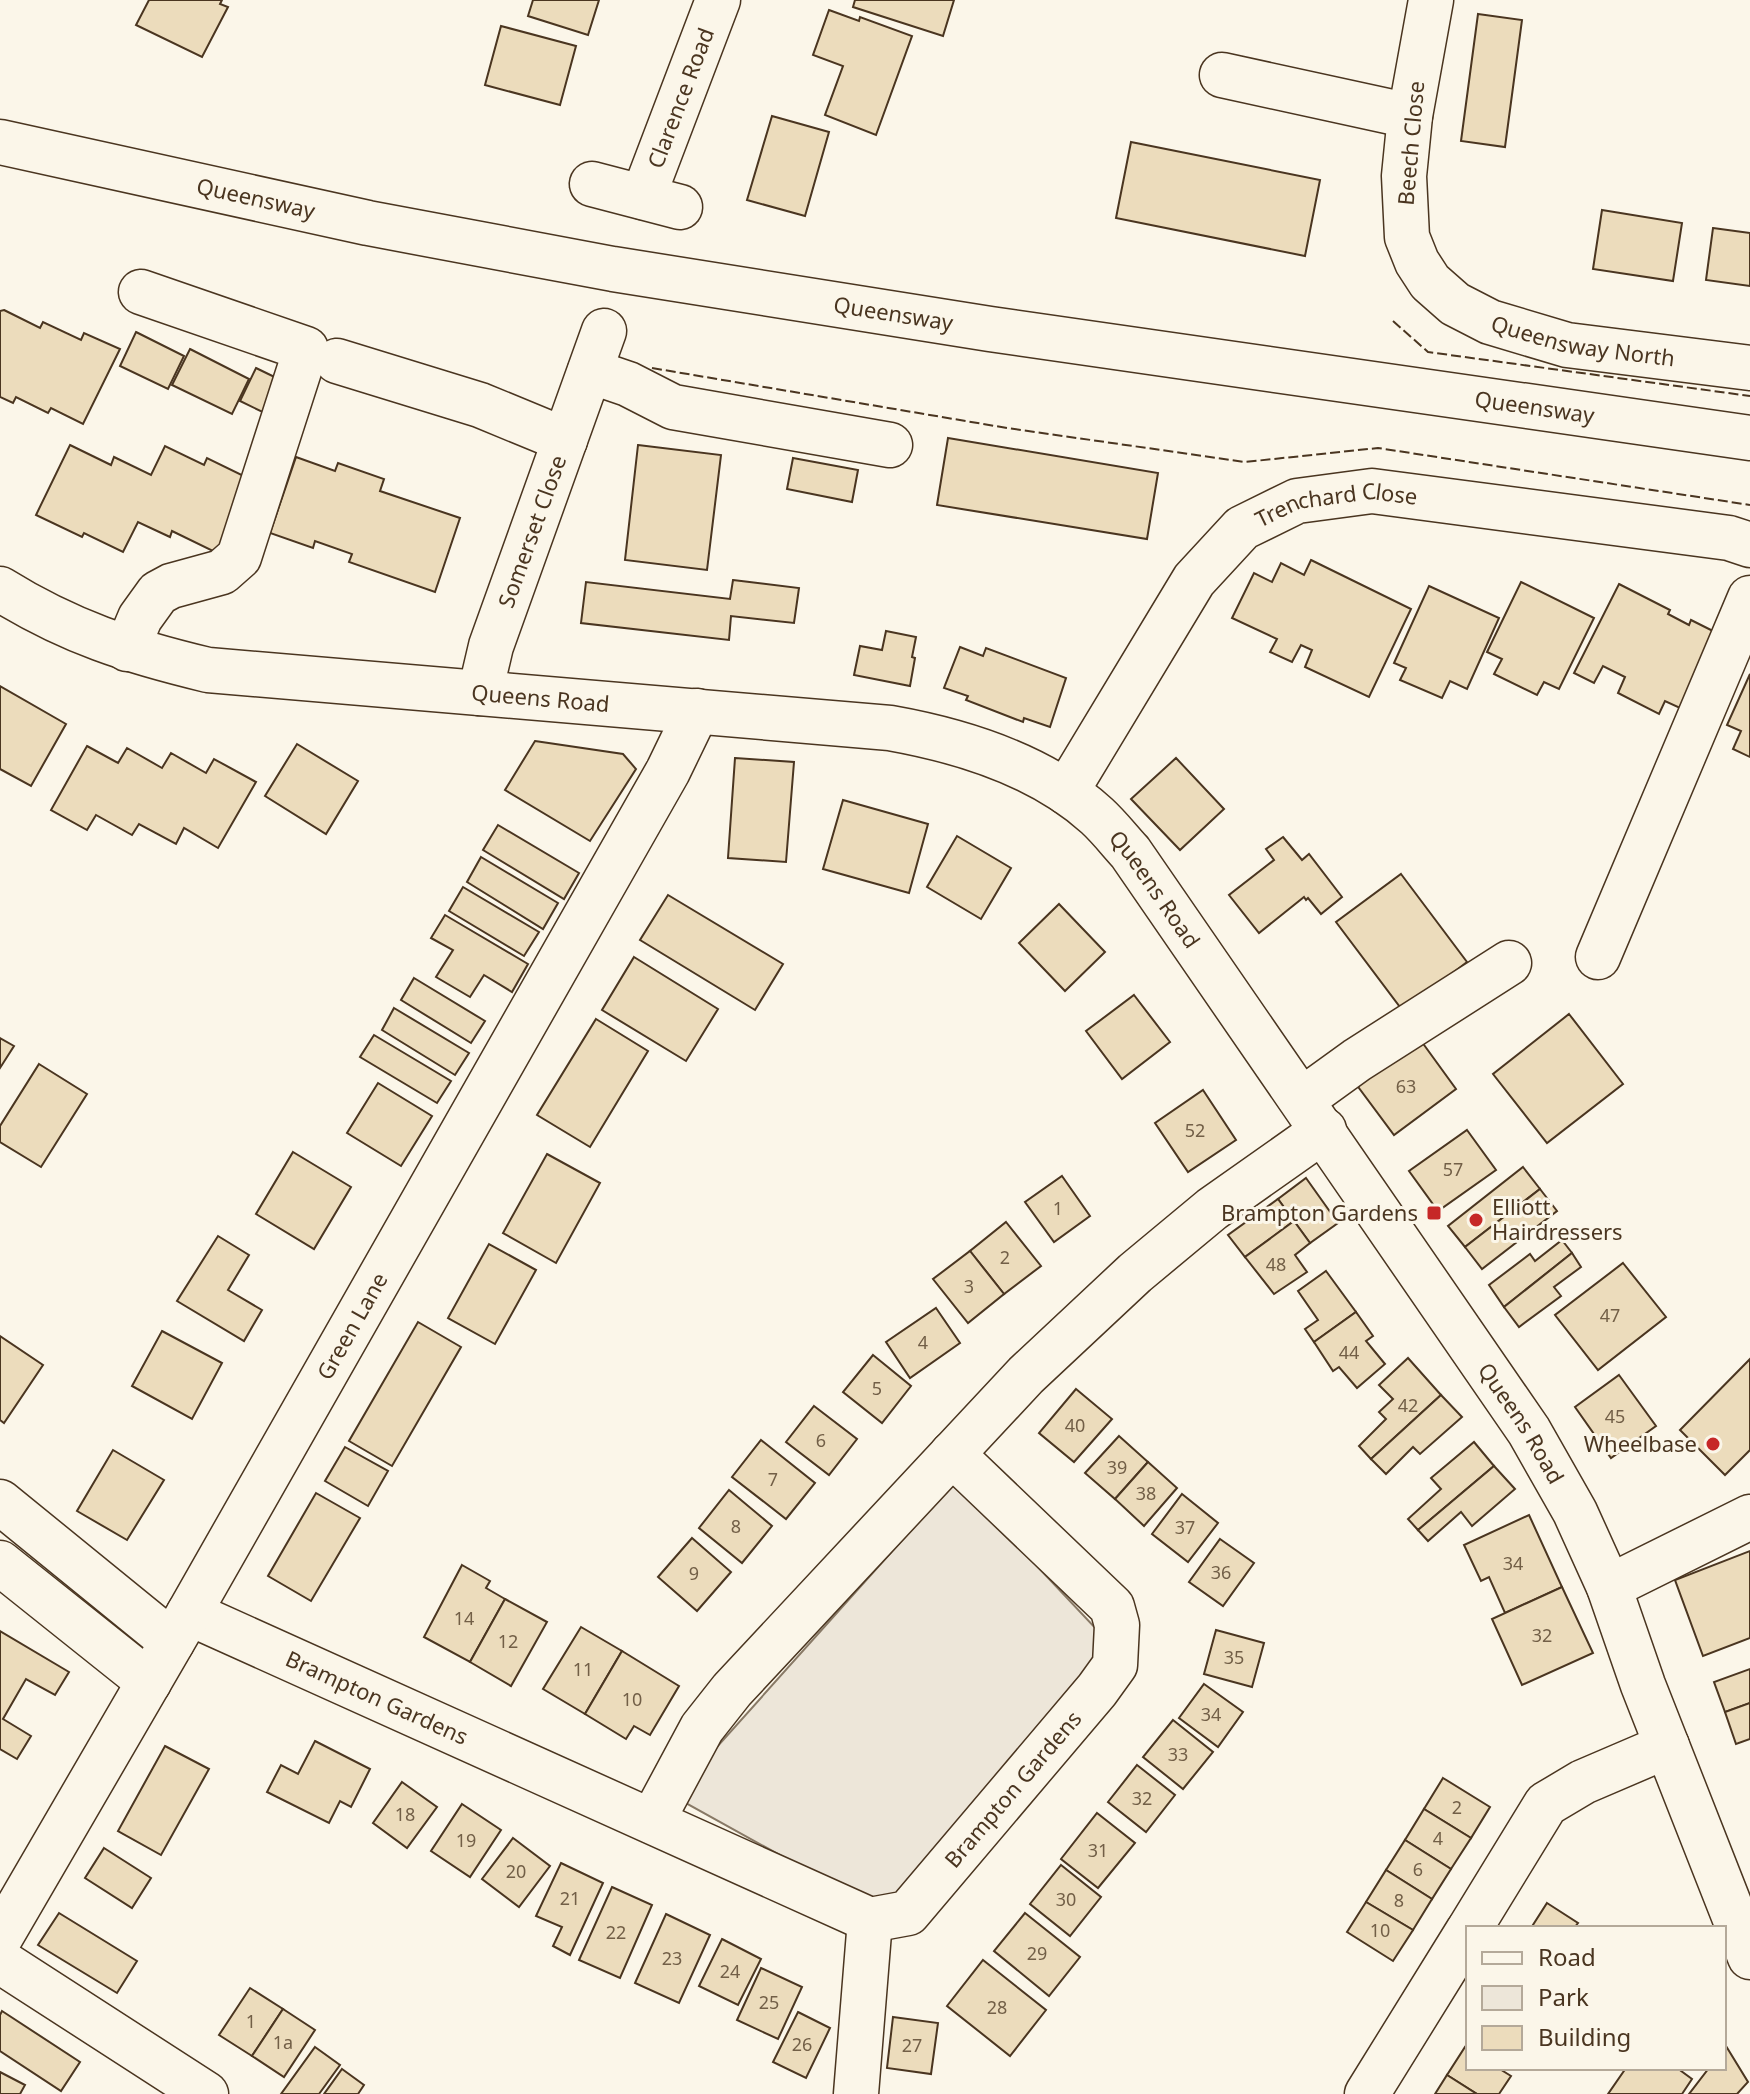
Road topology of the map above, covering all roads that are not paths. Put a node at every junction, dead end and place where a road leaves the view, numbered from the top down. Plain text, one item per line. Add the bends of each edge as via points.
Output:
1 (718, 0) edge
2 (1431, 0) edge
3 (1222, 75) dead end
4 (1410, 116) junction
5 (0, 131) edge
6 (0, 142) edge
7 (44, 150) junction
8 (592, 184) dead end
9 (1430, 282) joint
10 (141, 292) dead end
11 (321, 355) junction
12 (1750, 368) edge
13 (1750, 438) edge
14 (565, 440) junction
15 (890, 445) dead end
16 (1750, 545) edge
17 (0, 589) edge
18 (1750, 598) edge
19 (127, 649) junction
20 (480, 693) junction
21 (697, 711) junction
22 (1066, 792) junction
23 (1598, 957) dead end
24 (1509, 963) dead end
25 (1313, 1115) junction
26 (952, 1454) junction
27 (0, 1502) edge
28 (1750, 1517) edge
29 (0, 1563) edge
30 (1609, 1587) junction
31 (180, 1628) junction
32 (149, 1682) junction
33 (1667, 1746) junction
34 (652, 1821) junction
35 (870, 1920) junction
36 (1471, 1926) edge
37 (1466, 1934) edge
38 (0, 1938) edge
39 (1750, 1957) edge
40 (0, 1961) edge
41 (206, 2094) edge
42 (856, 2094) edge
43 (1367, 2094) edge

1 - 8 street, Clarence Road via 661,202
2 - 4 street, Beech Close
3 - 4 street
4 - 9 street, Beech Close via 1404,176 1407,237
5 - 7 street, Queensway
6 - 7 street, Queensway
7 - 13 street, Queensway via 368,223 613,269
9 - 12 street, Queensway North via 1455,304 1490,322 1567,345
10 - 11 street
11 - 14 street via 480,405
11 - 19 street via 239,557 222,572 158,593
14 - 15 street, Somerset Close via 597,351 628,384 673,407
14 - 20 street, Somerset Close via 491,646
16 - 22 street, Trenchard Close via 1372,491 1297,501 1242,528 1194,580
17 - 19 street, Queens Road via 77,631
18 - 23 street
19 - 20 street, Queens Road via 208,670
20 - 21 street, Queens Road
21 - 22 street, Queens Road via 942,737 989,753
21 - 31 street, Green Lane via 668,771
22 - 25 street, Queens Road via 1130,852
24 - 25 street via 1357,1060
25 - 26 street via 1026,1375
25 - 30 street, Queens Road via 1529,1431
26 - 34 street via 732,1690 702,1728
26 - 35 street, Brampton Gardens via 1112,1607 1117,1625 1115,1665 908,1913
27 - 31 street, Brampton Gardens
28 - 30 street
29 - 32 street
30 - 33 street, Queens Road
31 - 32 street, Green Lane
31 - 34 street, Brampton Gardens
32 - 38 street, Green Lane
33 - 36 street via 1546,1804
33 - 39 street, Queens Road
34 - 35 street, Brampton Gardens
35 - 42 street
37 - 43 street
40 - 41 street

